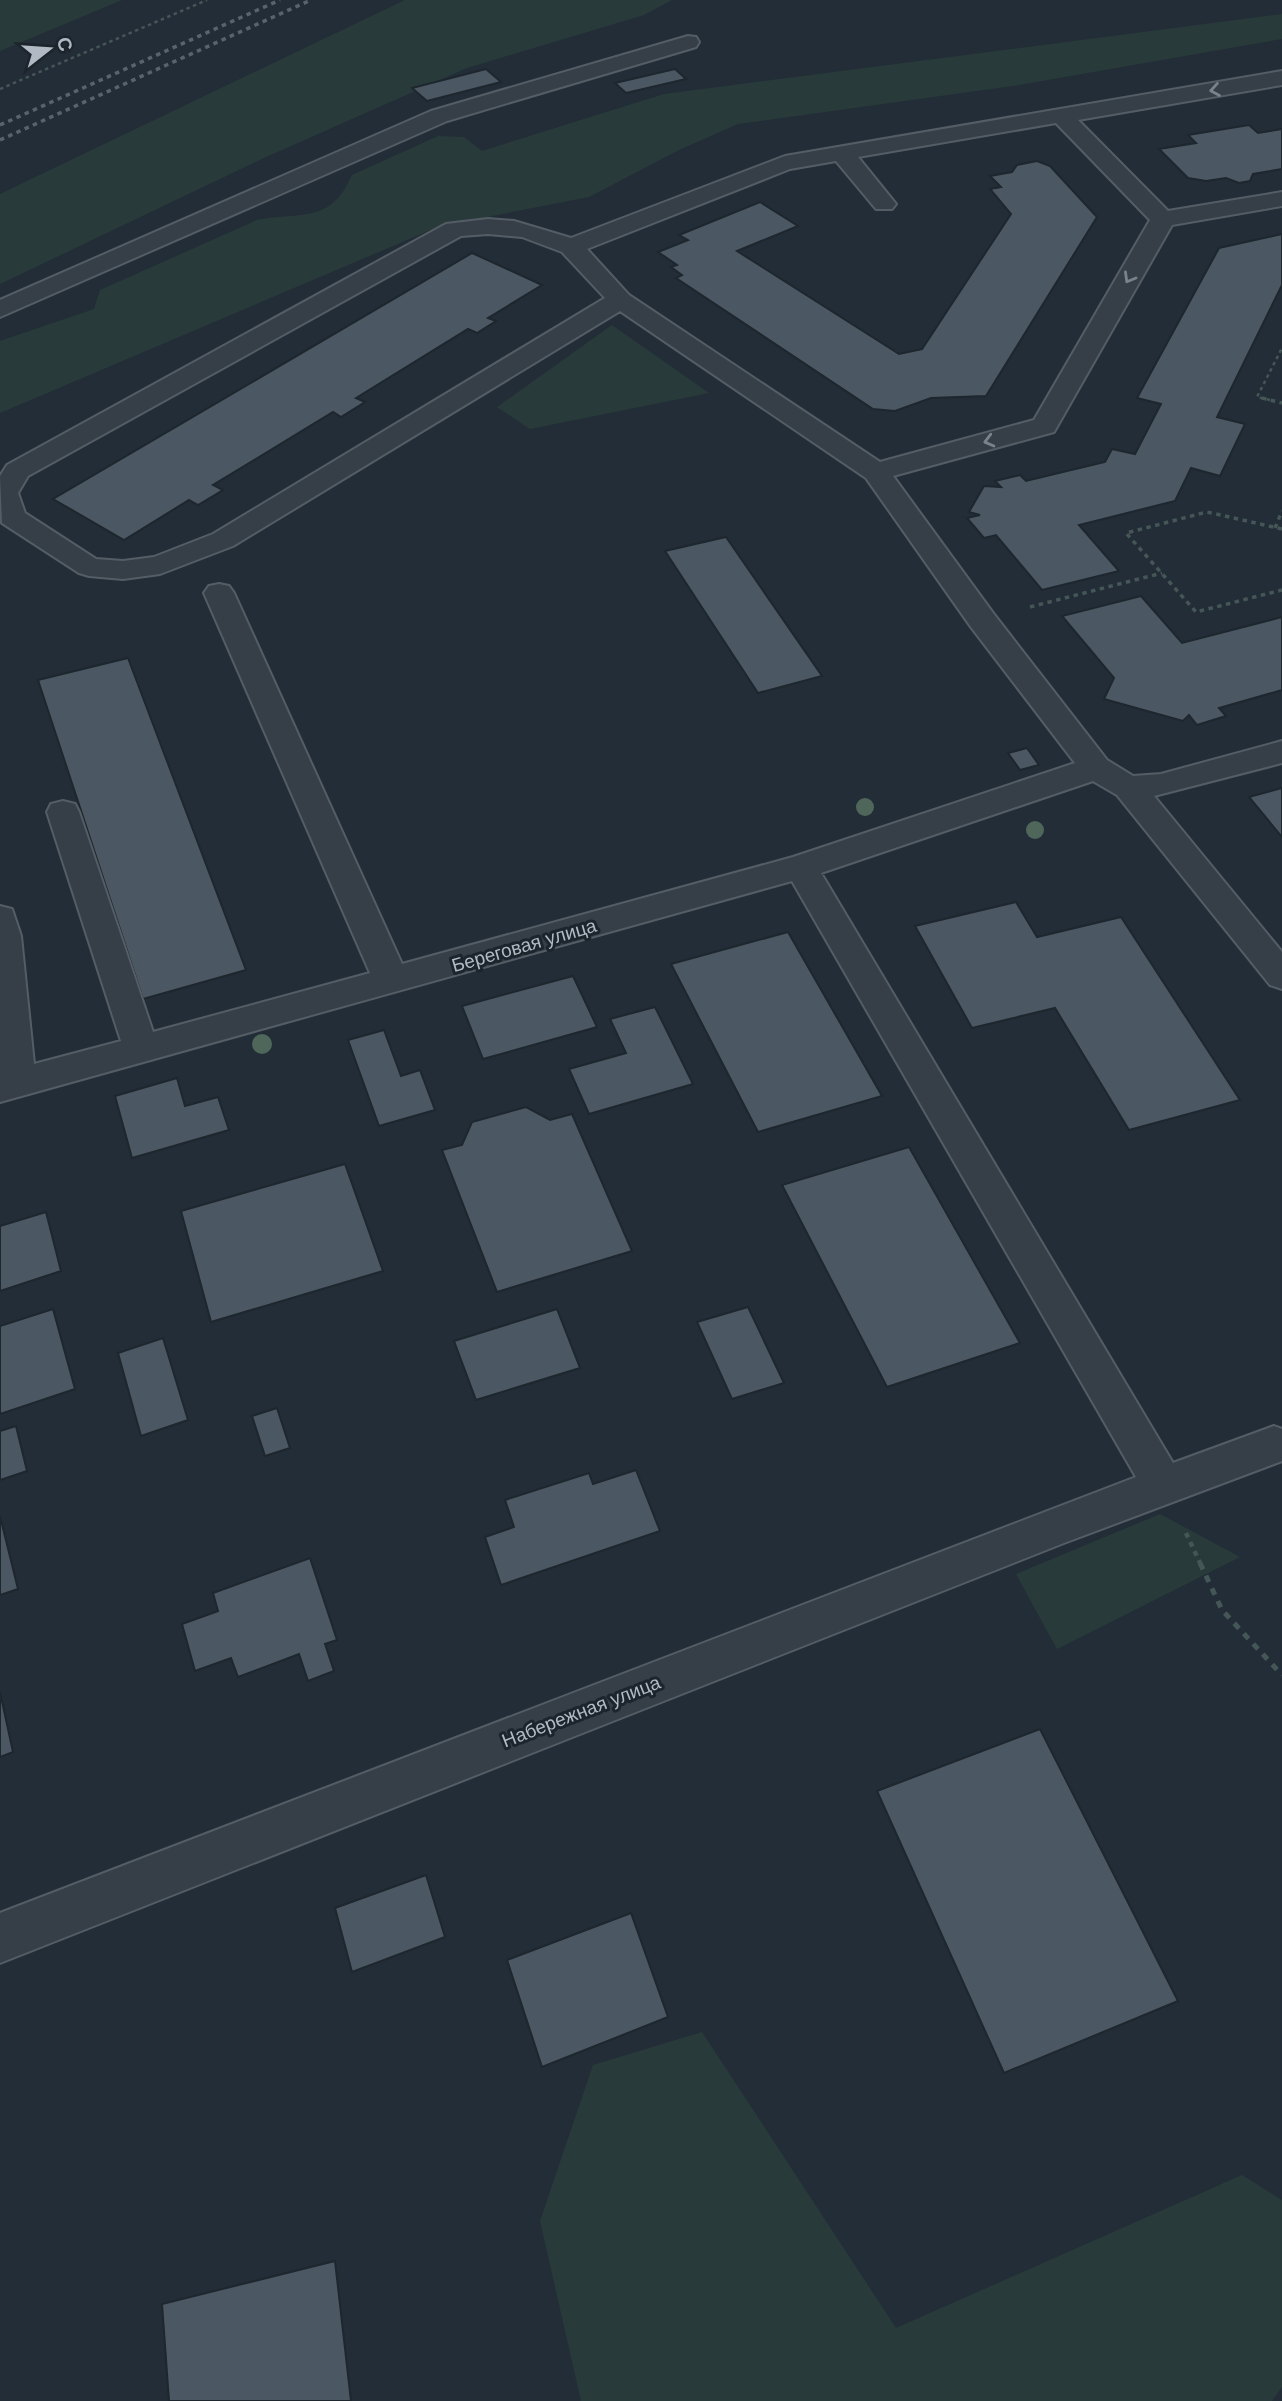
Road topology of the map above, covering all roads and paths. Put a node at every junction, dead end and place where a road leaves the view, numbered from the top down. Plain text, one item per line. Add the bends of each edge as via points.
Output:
1 (207, 0) edge
2 (688, 42) dead end
3 (1282, 78) edge
4 (0, 89) edge
5 (1061, 116) junction
6 (842, 153) junction
7 (1282, 199) edge
8 (884, 204) dead end
9 (1163, 219) junction
10 (571, 247) junction
11 (620, 300) junction
12 (0, 309) edge
13 (1282, 348) edge
14 (1282, 403) edge
15 (876, 472) junction
16 (1282, 511) edge
17 (1275, 527) junction
18 (1282, 529) edge
19 (1161, 573) junction
20 (1282, 590) edge
21 (219, 593) dead end
22 (982, 620) junction
23 (1282, 752) edge
24 (1096, 768) junction
25 (1128, 787) junction
26 (63, 812) dead end
27 (801, 867) junction
28 (0, 918) edge
29 (1282, 976) edge
30 (392, 982) junction
31 (142, 1048) junction
32 (9, 1085) edge
33 (1274, 1445) dead end
34 (1163, 1485) junction
35 (1282, 1675) edge
36 (0, 1938) edge

1 - 4 path
2 - 12 street via 439,116
3 -> 5 street
5 - 6 street
5 - 9 street
6 - 8 street
6 - 10 street via 785,163
7 - 9 street
9 -> 15 street via 1044,426
10 - 11 street
10 - 11 street via 534,231 494,225 455,229 17,471 4,493 12,517 89,567 122,570 160,565 223,540
11 - 15 street
13 - 14 path via 1257,397
15 - 22 street
16 - 17 path
17 - 18 path
17 - 19 path via 1207,512 1126,533
19 - 20 path via 1196,612
19 - 22 path
21 - 30 street
22 - 24 street
23 - 25 street via 1161,785
24 - 25 street
24 - 27 street, Береговая улица
25 - 29 street
26 - 31 street
27 - 30 street, Береговая улица
27 - 34 street
28 - 32 street
30 - 31 street, Береговая улица
31 - 32 street, Береговая улица
33 - 34 street, Набережная улица
34 - 35 path via 1222,1609
34 - 36 street, Набережная улица

